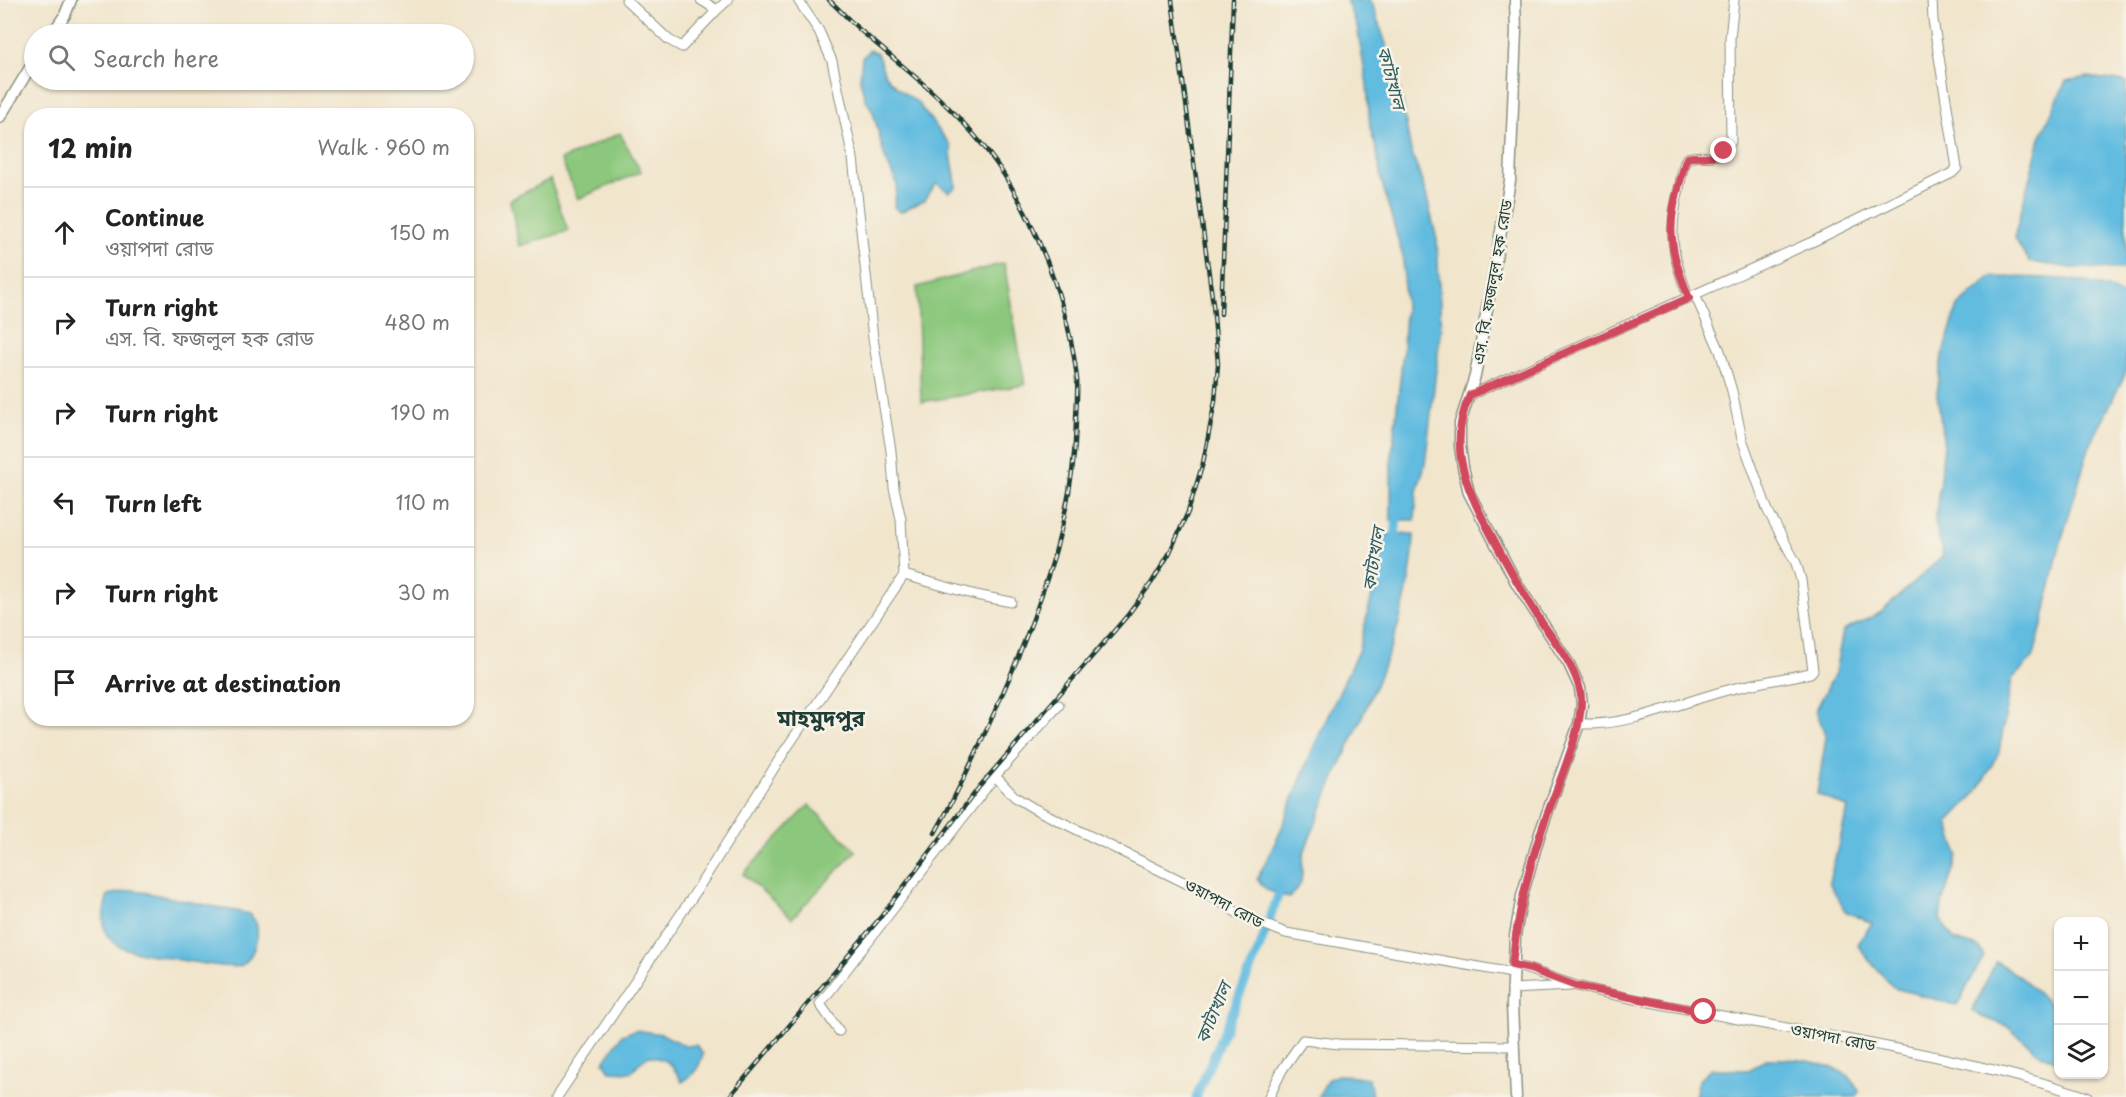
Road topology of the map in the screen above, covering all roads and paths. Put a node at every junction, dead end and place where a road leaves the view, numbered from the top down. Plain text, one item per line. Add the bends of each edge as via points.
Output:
1 (71, 0) edge
2 (626, 0) edge
3 (701, 0) edge
4 (728, 0) edge
5 (798, 0) edge
6 (1515, 0) edge
7 (1734, 0) edge
8 (1932, 0) edge
9 (717, 10) junction
10 (59, 24) edge
11 (24, 77) edge
12 (0, 117) edge
13 (1692, 297) junction
14 (1470, 395) junction
15 (904, 575) junction
16 (1011, 602) dead end
17 (1059, 705) dead end
18 (1579, 724) junction
19 (995, 776) junction
20 (1512, 969) junction
21 (1576, 986) junction
22 (1512, 989) junction
23 (839, 1030) dead end
24 (1514, 1046) junction
25 (557, 1097) edge
26 (1269, 1097) edge
27 (1516, 1097) edge
28 (2087, 1097) edge

1 - 10 main road
2 - 9 street via 682,47
3 - 9 street
4 - 9 street
5 - 15 street via 819,31 832,61 853,158 873,338 901,519
6 - 14 main road, এস. বি. ফজলুল হক রোড via 1510,181
7 - 13 street via 1730,38 1731,142 1715,156 1687,158 1674,208 1671,238 1682,279
8 - 13 street via 1957,168 1814,241
11 - 12 main road
13 - 14 street
13 - 18 street via 1720,351 1742,439 1768,511 1796,563 1813,670 1725,690 1625,721
14 - 18 main road, এস. বি. ফজলুল হক রোড via 1460,423 1469,493 1517,584 1569,664 1580,688
15 - 16 street
15 - 25 street
17 - 19 street
18 - 20 main road, এস. বি. ফজলুল হক রোড via 1522,896
19 - 20 street, ওয়াপদা রোড via 1023,802 1208,894 1242,916 1286,933
19 - 23 street via 820,1004
20 - 21 street, ওয়াপদা রোড via 1530,969
20 - 22 main road, এস. বি. ফজলুল হক রোড
21 - 22 street, ওয়াপদা রোড
21 - 28 street, ওয়াপদা রোড via 1960,1061
22 - 24 main road, এস. বি. ফজলুল হক রোড
24 - 26 street via 1303,1040
24 - 27 main road, এস. বি. ফজলুল হক রোড

